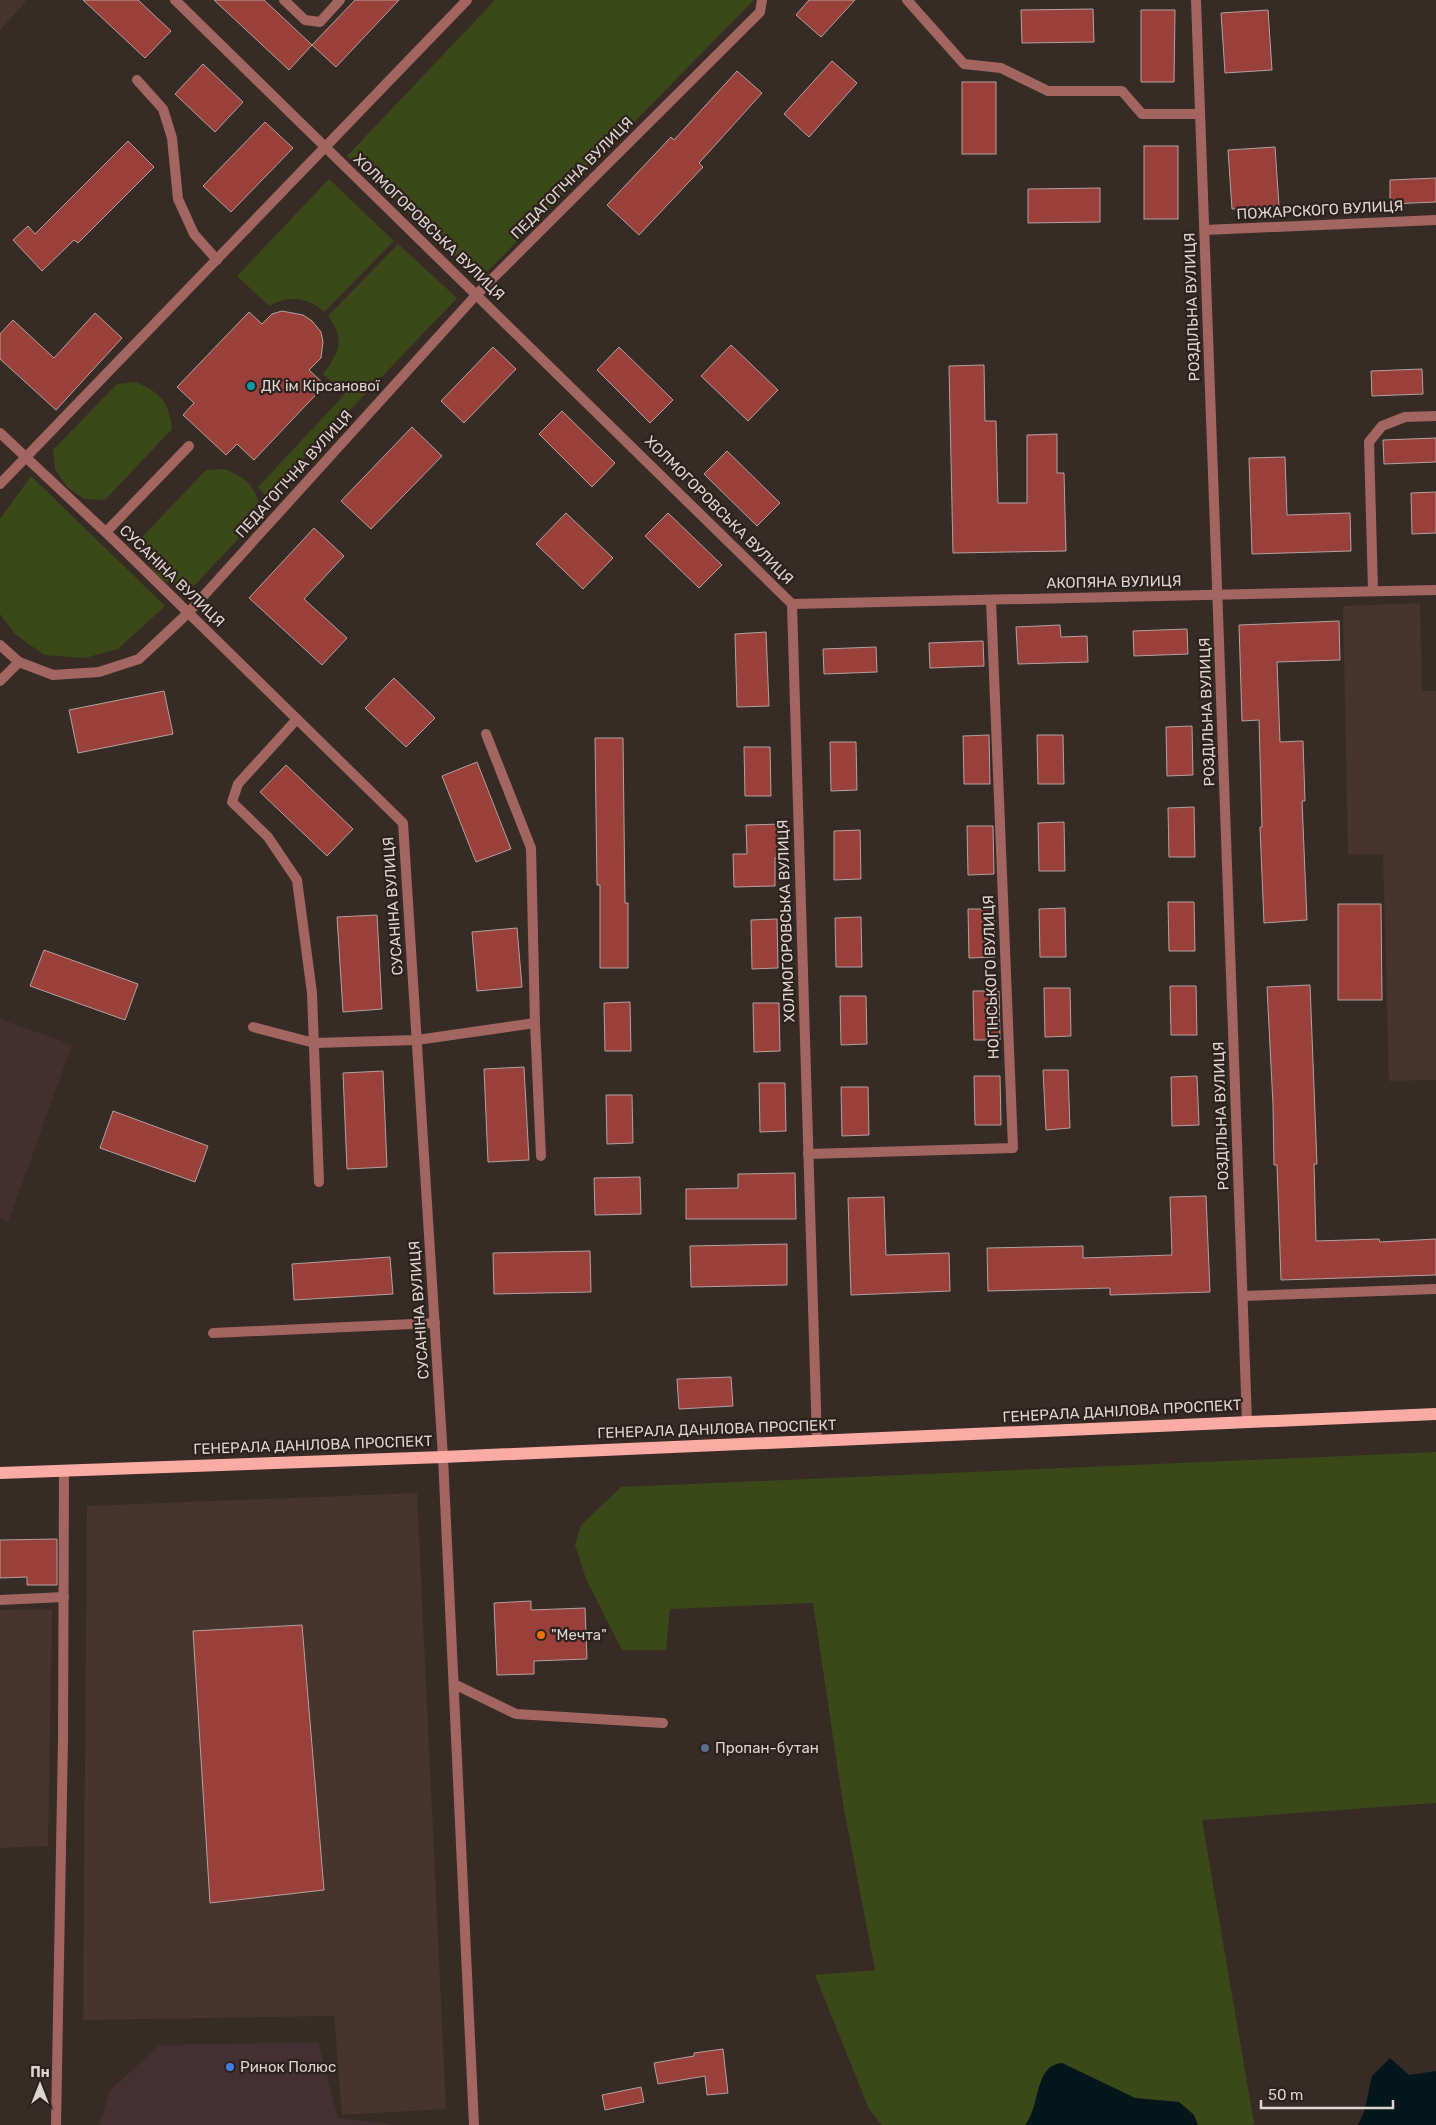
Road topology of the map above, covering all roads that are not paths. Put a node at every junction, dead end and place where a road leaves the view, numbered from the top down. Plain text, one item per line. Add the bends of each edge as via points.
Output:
1 (175, 0) edge
2 (284, 0) edge
3 (340, 0) edge
4 (467, 0) edge
5 (762, 0) edge
6 (907, 0) edge
7 (1196, 0) edge
8 (137, 80) dead end
9 (1200, 114) junction
10 (325, 149) junction
11 (1436, 220) edge
12 (1204, 230) junction
13 (217, 260) junction
14 (478, 294) junction
15 (1436, 416) edge
16 (0, 433) edge
17 (189, 446) dead end
18 (26, 458) junction
19 (0, 484) edge
20 (106, 532) junction
21 (1436, 590) edge
22 (1373, 591) junction
23 (1218, 594) junction
24 (991, 600) junction
25 (792, 604) junction
26 (188, 613) junction
27 (0, 645) edge
28 (18, 662) junction
29 (0, 681) edge
30 (297, 719) junction
31 (486, 734) dead end
32 (535, 1023) junction
33 (253, 1027) dead end
34 (417, 1040) junction
35 (314, 1043) junction
36 (808, 1154) junction
37 (541, 1156) dead end
38 (319, 1182) dead end
39 (1436, 1289) edge
40 (1243, 1296) junction
41 (435, 1323) junction
42 (214, 1333) dead end
43 (1436, 1414) edge
44 (1247, 1422) junction
45 (817, 1441) junction
46 (443, 1457) junction
47 (64, 1470) junction
48 (0, 1473) edge
49 (64, 1598) junction
50 (0, 1600) edge
51 (454, 1684) junction
52 (663, 1723) dead end
53 (56, 2125) edge
54 (474, 2125) edge

1 - 10 street, ХОЛМОГОРОВСЬКА ВУЛИЦЯ
2 - 3 street via 305,20 320,22
4 - 10 street
5 - 14 street, ПЕДАГОГІЧНА ВУЛИЦЯ via 760,12
6 - 9 street via 964,64 1001,68 1048,91 1122,91 1142,114
7 - 9 street, РОЗДІЛЬНА ВУЛИЦЯ
8 - 13 street via 164,109 172,138 178,199 194,234
9 - 12 street, РОЗДІЛЬНА ВУЛИЦЯ
10 - 13 street
10 - 14 street, ХОЛМОГОРОВСЬКА ВУЛИЦЯ
11 - 12 street, ПОЖАРСКОГО ВУЛИЦЯ
12 - 23 street, РОЗДІЛЬНА ВУЛИЦЯ
13 - 18 street
14 - 25 street, ХОЛМОГОРОВСЬКА ВУЛИЦЯ
14 - 26 street, ПЕДАГОГІЧНА ВУЛИЦЯ
15 - 22 street via 1405,417 1382,426 1369,442
16 - 18 street, СУСАНІНА ВУЛИЦЯ
17 - 20 street
18 - 19 street
18 - 20 street, СУСАНІНА ВУЛИЦЯ
20 - 26 street, СУСАНІНА ВУЛИЦЯ
21 - 22 street, АКОПЯНА ВУЛИЦЯ
22 - 23 street, АКОПЯНА ВУЛИЦЯ
23 - 24 street, АКОПЯНА ВУЛИЦЯ
23 - 40 street, РОЗДІЛЬНА ВУЛИЦЯ
24 - 25 street, АКОПЯНА ВУЛИЦЯ
24 - 36 street, НОГІНСЬКОГО ВУЛИЦЯ via 1012,1148
25 - 36 street, ХОЛМОГОРОВСЬКА ВУЛИЦЯ
26 - 28 street, ПЕДАГОГІЧНА ВУЛИЦЯ via 139,659 99,672 53,675
26 - 30 street, СУСАНІНА ВУЛИЦЯ
27 - 28 street, ПЕДАГОГІЧНА ВУЛИЦЯ
28 - 29 street
30 - 34 street, СУСАНІНА ВУЛИЦЯ via 403,823
30 - 35 street via 238,784 232,802 268,837 297,880 312,994
31 - 32 street via 531,848
32 - 34 street
32 - 37 street
33 - 35 street
34 - 35 street
34 - 41 street, СУСАНІНА ВУЛИЦЯ
35 - 38 street
36 - 45 street, ХОЛМОГОРОВСЬКА ВУЛИЦЯ
39 - 40 street
40 - 44 street, РОЗДІЛЬНА ВУЛИЦЯ
41 - 42 street
41 - 46 street, СУСАНІНА ВУЛИЦЯ
43 - 44 main road, ГЕНЕРАЛА ДАНІЛОВА ПРОСПЕКТ
44 - 45 main road, ГЕНЕРАЛА ДАНІЛОВА ПРОСПЕКТ
45 - 46 main road, ГЕНЕРАЛА ДАНІЛОВА ПРОСПЕКТ
46 - 47 main road, ГЕНЕРАЛА ДАНІЛОВА ПРОСПЕКТ
46 - 51 street, СУСАНІНА ВУЛИЦЯ
47 - 48 main road, ГЕНЕРАЛА ДАНІЛОВА ПРОСПЕКТ
47 - 49 street
49 - 50 street
49 - 53 street
51 - 52 street via 516,1714
51 - 54 street, СУСАНІНА ВУЛИЦЯ

